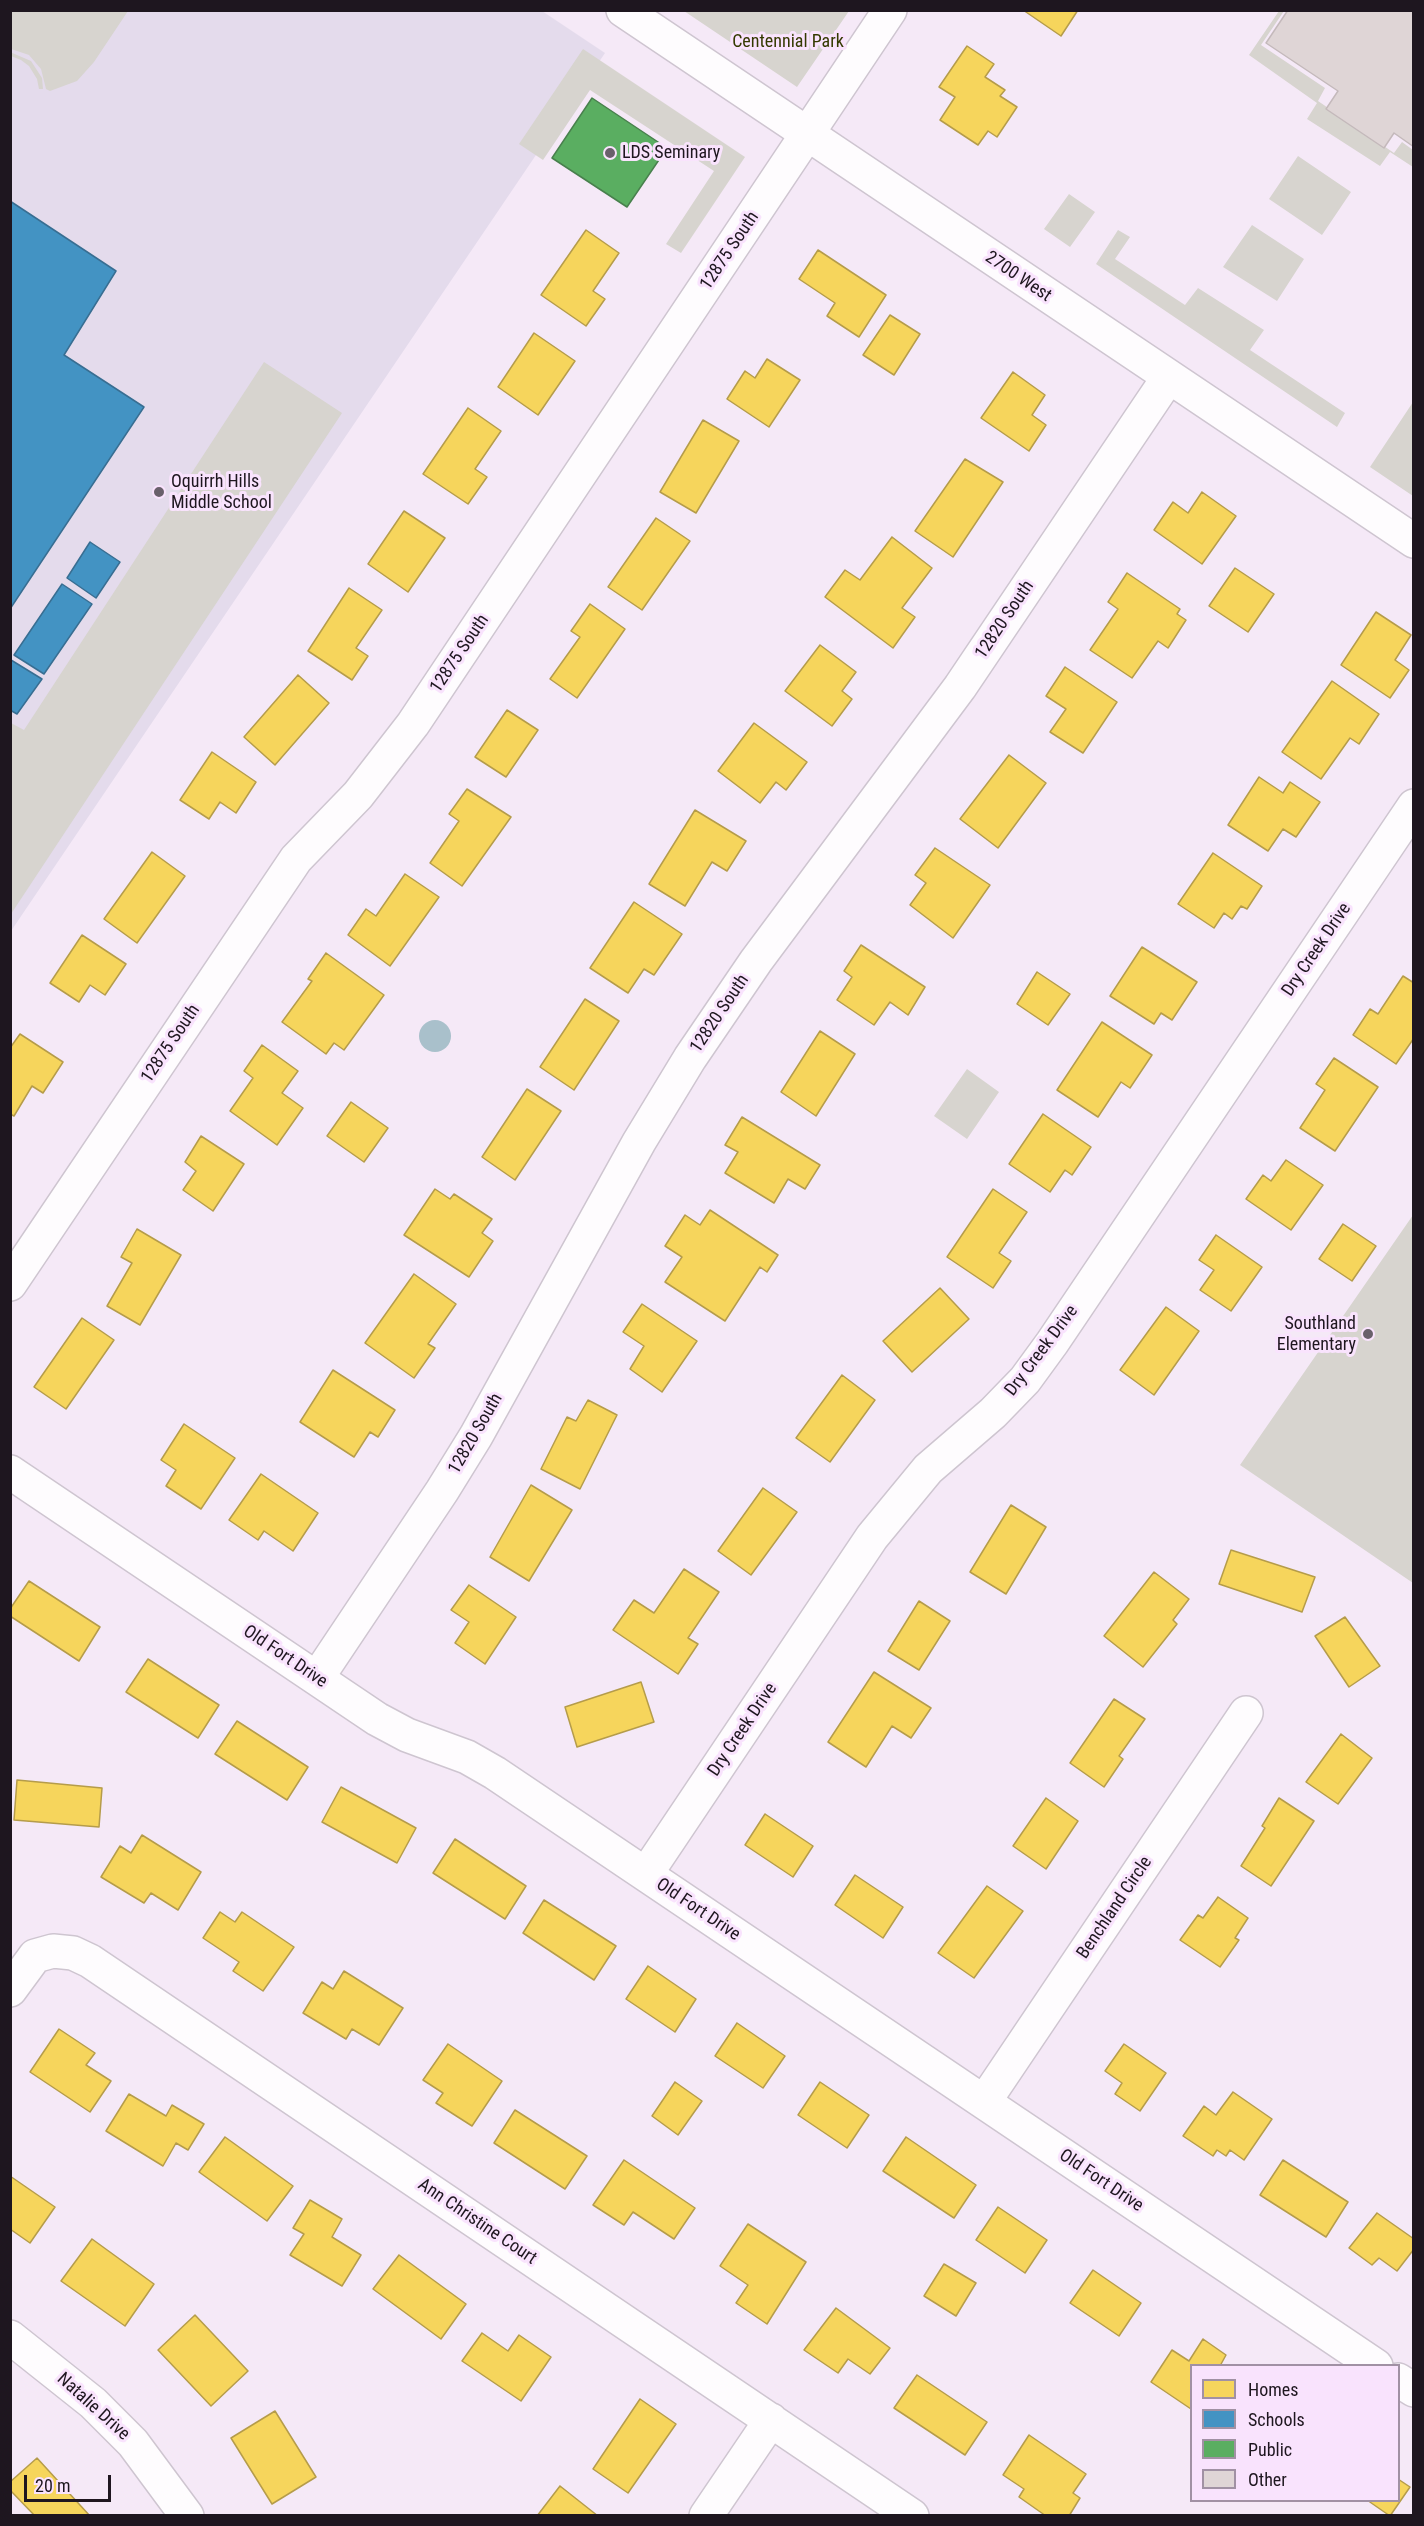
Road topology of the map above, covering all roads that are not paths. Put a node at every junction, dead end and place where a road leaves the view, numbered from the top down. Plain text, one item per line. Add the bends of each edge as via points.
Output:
1 (623, 10) edge
2 (890, 10) edge
3 (808, 135) junction
4 (1168, 378) junction
5 (1413, 541) edge
6 (1413, 806) edge
7 (10, 1284) edge
8 (10, 1472) edge
9 (317, 1678) junction
10 (1246, 1713) dead end
11 (646, 1874) junction
12 (10, 1990) edge
13 (984, 2102) junction
14 (10, 2337) edge
15 (1373, 2364) edge
16 (1400, 2381) edge
17 (1413, 2390) edge
18 (771, 2420) junction
19 (187, 2516) edge
20 (706, 2516) edge
21 (912, 2516) edge

1 - 3 street, 2700 West
2 - 3 street, 12875 South
3 - 4 street, 2700 West
3 - 7 street, 12875 South via 413,724 358,795 285,874
4 - 5 street, 2700 West
4 - 9 street, 12820 South via 960,687 763,952 690,1058 470,1445
6 - 11 street, Dry Creek Drive via 1052,1343 1025,1380 928,1469 899,1502
8 - 9 street, Old Fort Drive
9 - 11 street, Old Fort Drive via 407,1735 467,1756
10 - 13 street, Benchland Circle
11 - 13 street, Old Fort Drive
12 - 18 street, Ann Christine Court via 35,1956 53,1951 73,1953 90,1961
13 - 15 street, Old Fort Drive
14 - 19 street, Natalie Drive via 93,2403 133,2443
16 - 17 street
18 - 20 street
18 - 21 street, Ann Christine Court

